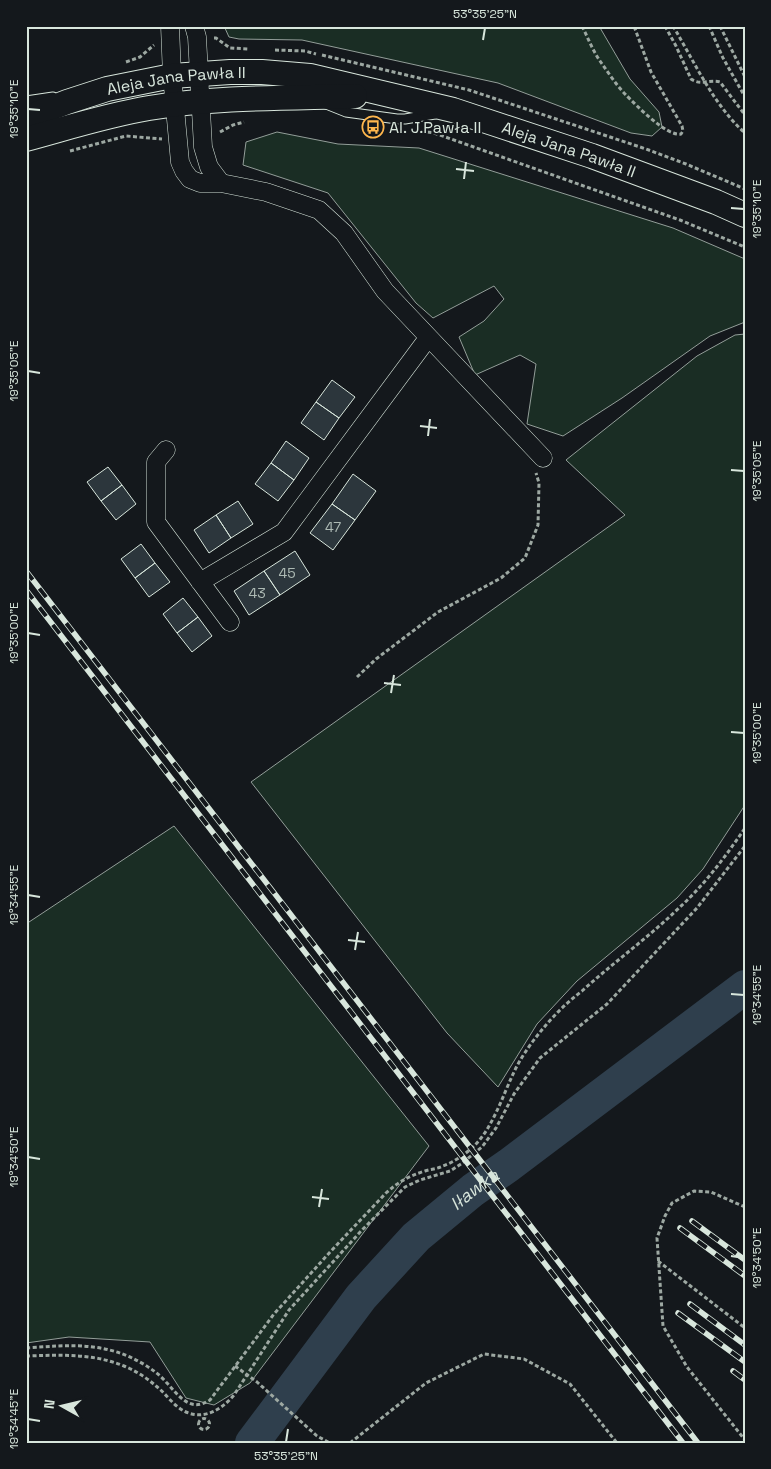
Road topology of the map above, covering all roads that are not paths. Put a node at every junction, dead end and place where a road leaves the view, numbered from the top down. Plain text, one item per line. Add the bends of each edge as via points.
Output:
1 (170, 26) edge
2 (194, 26) edge
3 (199, 74) junction
4 (172, 76) junction
5 (93, 93) junction
6 (390, 95) junction
7 (309, 97) junction
8 (26, 101) edge
9 (200, 102) junction
10 (175, 105) junction
11 (453, 110) junction
12 (26, 118) edge
13 (26, 139) edge
14 (221, 183) junction
15 (745, 215) edge
16 (428, 338) junction
17 (166, 450) dead end
18 (543, 458) dead end
19 (200, 582) junction
20 (230, 622) dead end

1 - 4 street
2 - 3 street
3 - 4 main road, Aleja Jana Pawła II
3 - 6 main road, Aleja Jana Pawła II via 262,72 310,76
3 - 9 street
4 - 5 main road, Aleja Jana Pawła II
4 - 10 street
5 - 8 lane
5 - 12 main road, Aleja Jana Pawła II
6 - 7 main road, Aleja Jana Pawła II
6 - 11 main road, Aleja Jana Pawła II
7 - 9 main road, Aleja Jana Pawła II
7 - 11 lane via 346,112 397,119
9 - 10 main road, Aleja Jana Pawła II
9 - 14 street via 203,147 209,167
10 - 13 main road, Aleja Jana Pawła II via 148,108
10 - 14 street via 180,162 184,171 190,179 200,183
11 - 15 main road, Aleja Jana Pawła II via 592,156
14 - 16 street via 266,192 319,210 344,233 385,292
16 - 18 street
16 - 19 street via 284,532
17 - 19 street via 156,462 156,522
19 - 20 street

